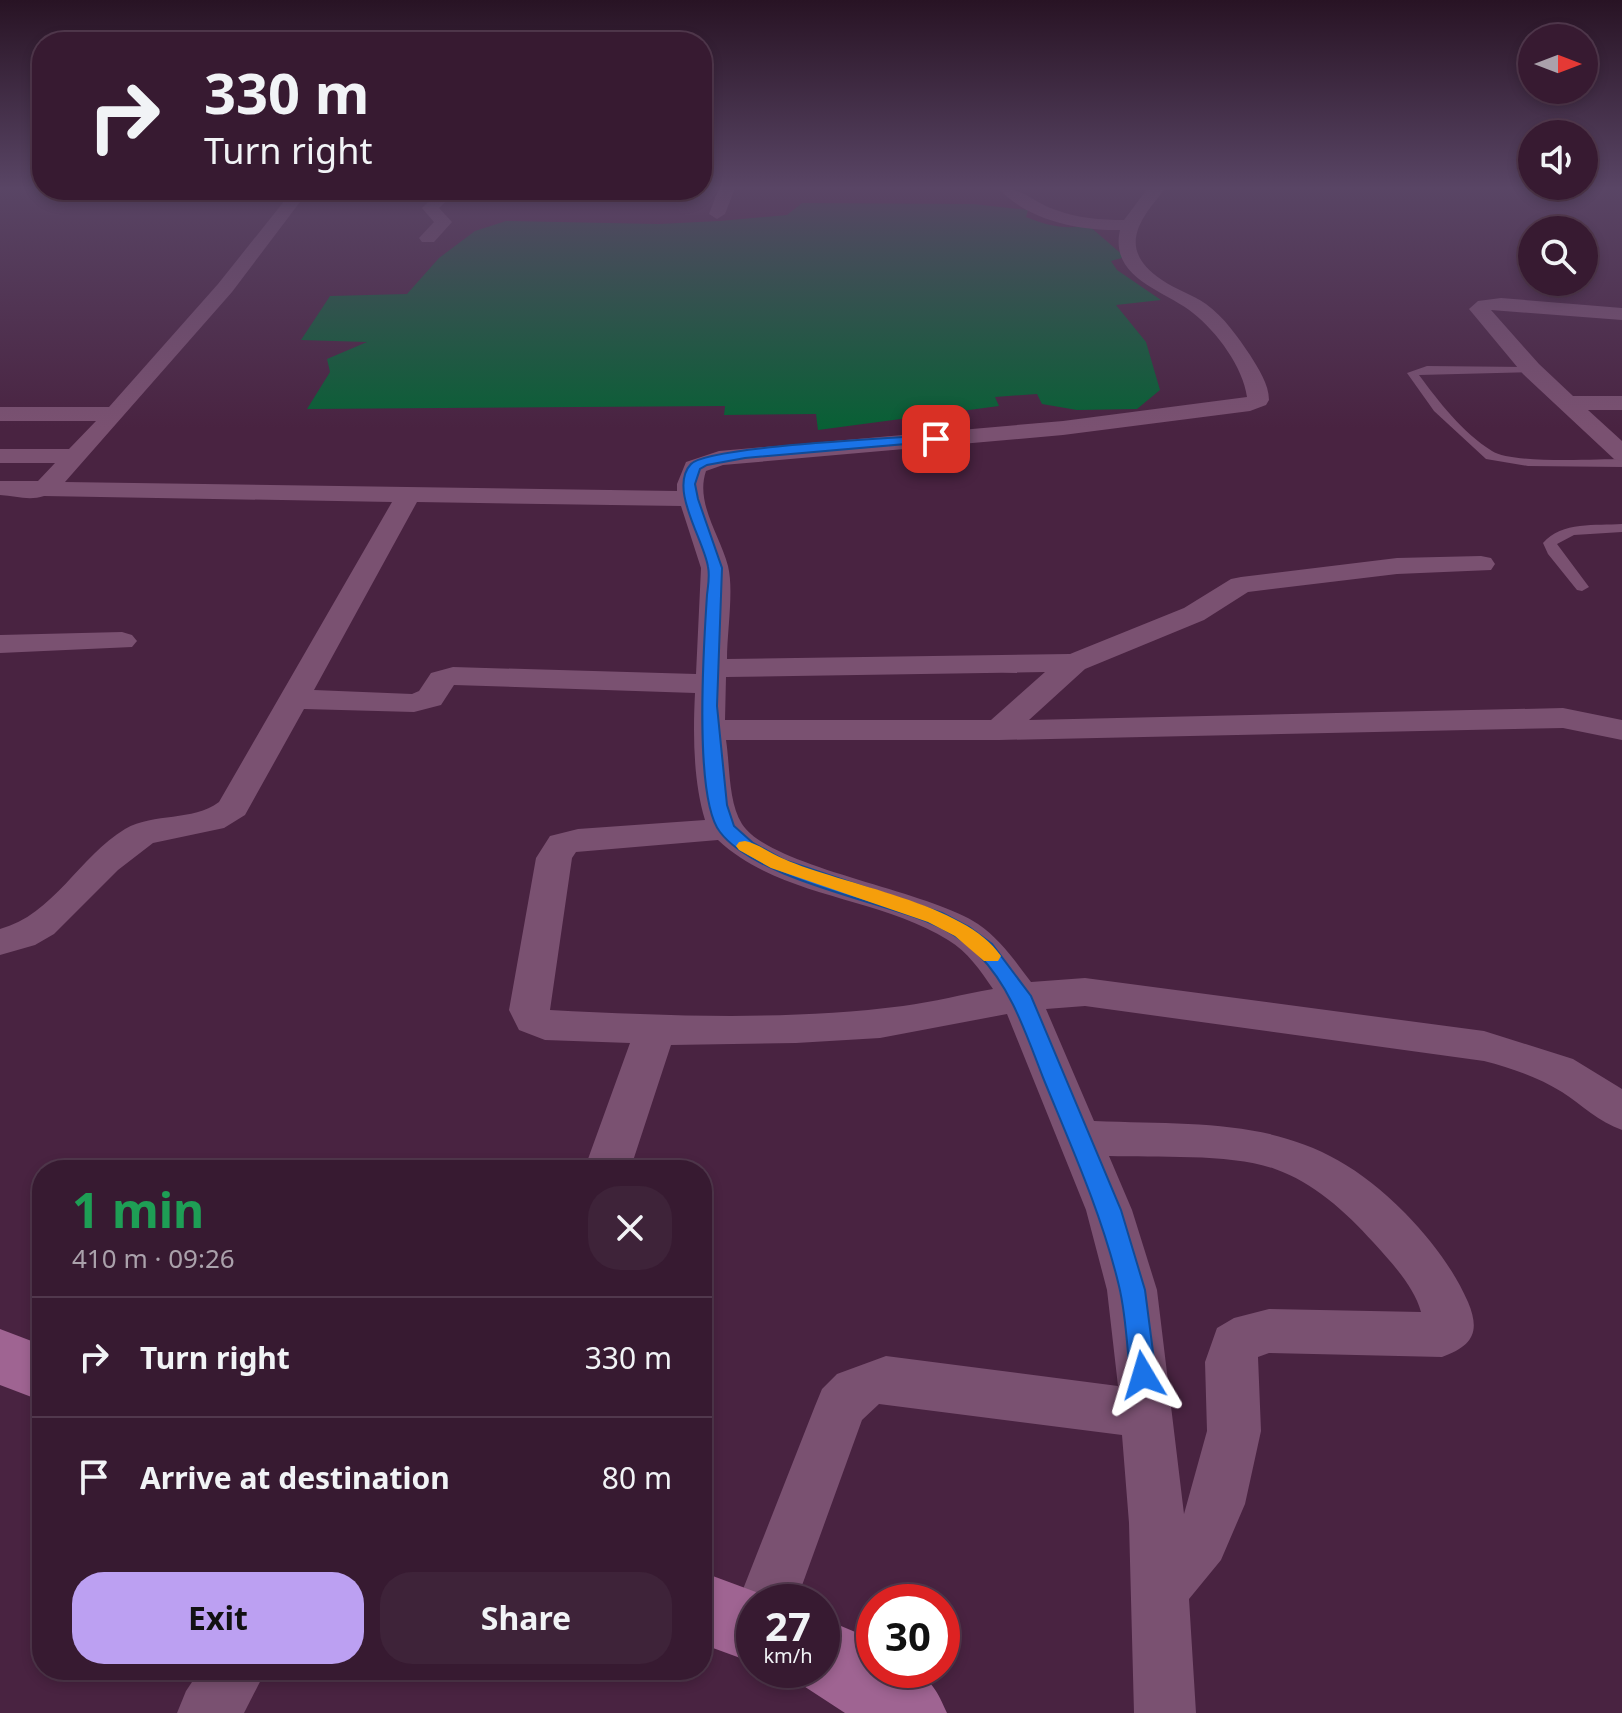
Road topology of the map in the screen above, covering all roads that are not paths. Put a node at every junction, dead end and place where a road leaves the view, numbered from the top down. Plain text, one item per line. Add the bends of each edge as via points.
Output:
1 (241, 268) edge
2 (1138, 268) edge
3 (1622, 314) edge
4 (1531, 369) junction
5 (1570, 403) junction
6 (1622, 403) edge
7 (0, 414) edge
8 (115, 414) junction
9 (1613, 435) edge
10 (1622, 454) edge
11 (0, 456) edge
12 (75, 456) junction
13 (1622, 463) edge
14 (46, 487) junction
15 (0, 488) edge
16 (408, 495) junction
17 (691, 499) junction
18 (0, 506) edge
19 (1622, 528) edge
20 (1481, 564) dead end
21 (1582, 587) dead end
22 (122, 641) dead end
23 (0, 644) edge
24 (1074, 663) junction
25 (712, 676) junction
26 (295, 699) junction
27 (709, 730) junction
28 (999, 730) junction
29 (1622, 730) edge
30 (726, 829) junction
31 (0, 942) edge
32 (1020, 996) junction
33 (655, 1031) junction
34 (1622, 1113) edge
35 (1077, 1137) junction
36 (610, 1160) edge
37 (0, 1357) edge
38 (32, 1369) edge
39 (1147, 1414) junction
40 (774, 1584) edge
41 (1160, 1589) junction
42 (712, 1612) edge
43 (736, 1620) edge
44 (840, 1664) edge
45 (229, 1680) edge
46 (208, 1713) edge
47 (909, 1713) edge
48 (1165, 1713) edge

1 - 8 street
2 - 17 street via 1206,314 1255,383 1258,400 1231,409 1063,428 719,458 695,467
3 - 4 street via 1480,306 1482,315
4 - 5 street
4 - 13 lane via 1412,373 1438,409 1490,456
5 - 6 street
5 - 9 street
7 - 8 street
8 - 12 street
9 - 10 street
11 - 12 street
12 - 14 street
14 - 15 street
14 - 16 street
14 - 18 street
16 - 17 street
16 - 26 street
17 - 25 street via 715,568
19 - 21 lane via 1553,538 1550,543
20 - 24 street via 1397,566 1241,585 1194,614
22 - 23 street
24 - 25 street
24 - 28 street
25 - 26 street via 453,676 442,679 430,698 414,703
25 - 27 street
26 - 31 street via 224,817 141,835 35,931
27 - 28 street
27 - 30 street
28 - 29 street via 1563,718
30 - 32 street via 778,864 962,931 985,949
30 - 33 street via 578,840 563,844 554,858 530,1015 545,1025
32 - 33 street via 878,1024
32 - 34 street via 1118,995 1484,1046 1549,1065 1587,1084
32 - 35 street
33 - 36 street
35 - 39 street via 1109,1210 1132,1290
35 - 41 street via 1241,1144 1279,1152 1316,1169 1390,1227 1433,1283 1449,1319 1449,1330 1442,1335 1269,1331 1235,1344 1234,1431 1217,1504 1201,1540
37 - 38 main road
39 - 40 street via 886,1379 866,1381 841,1406
39 - 41 street
41 - 48 street
42 - 43 main road
44 - 47 main road
45 - 46 street

